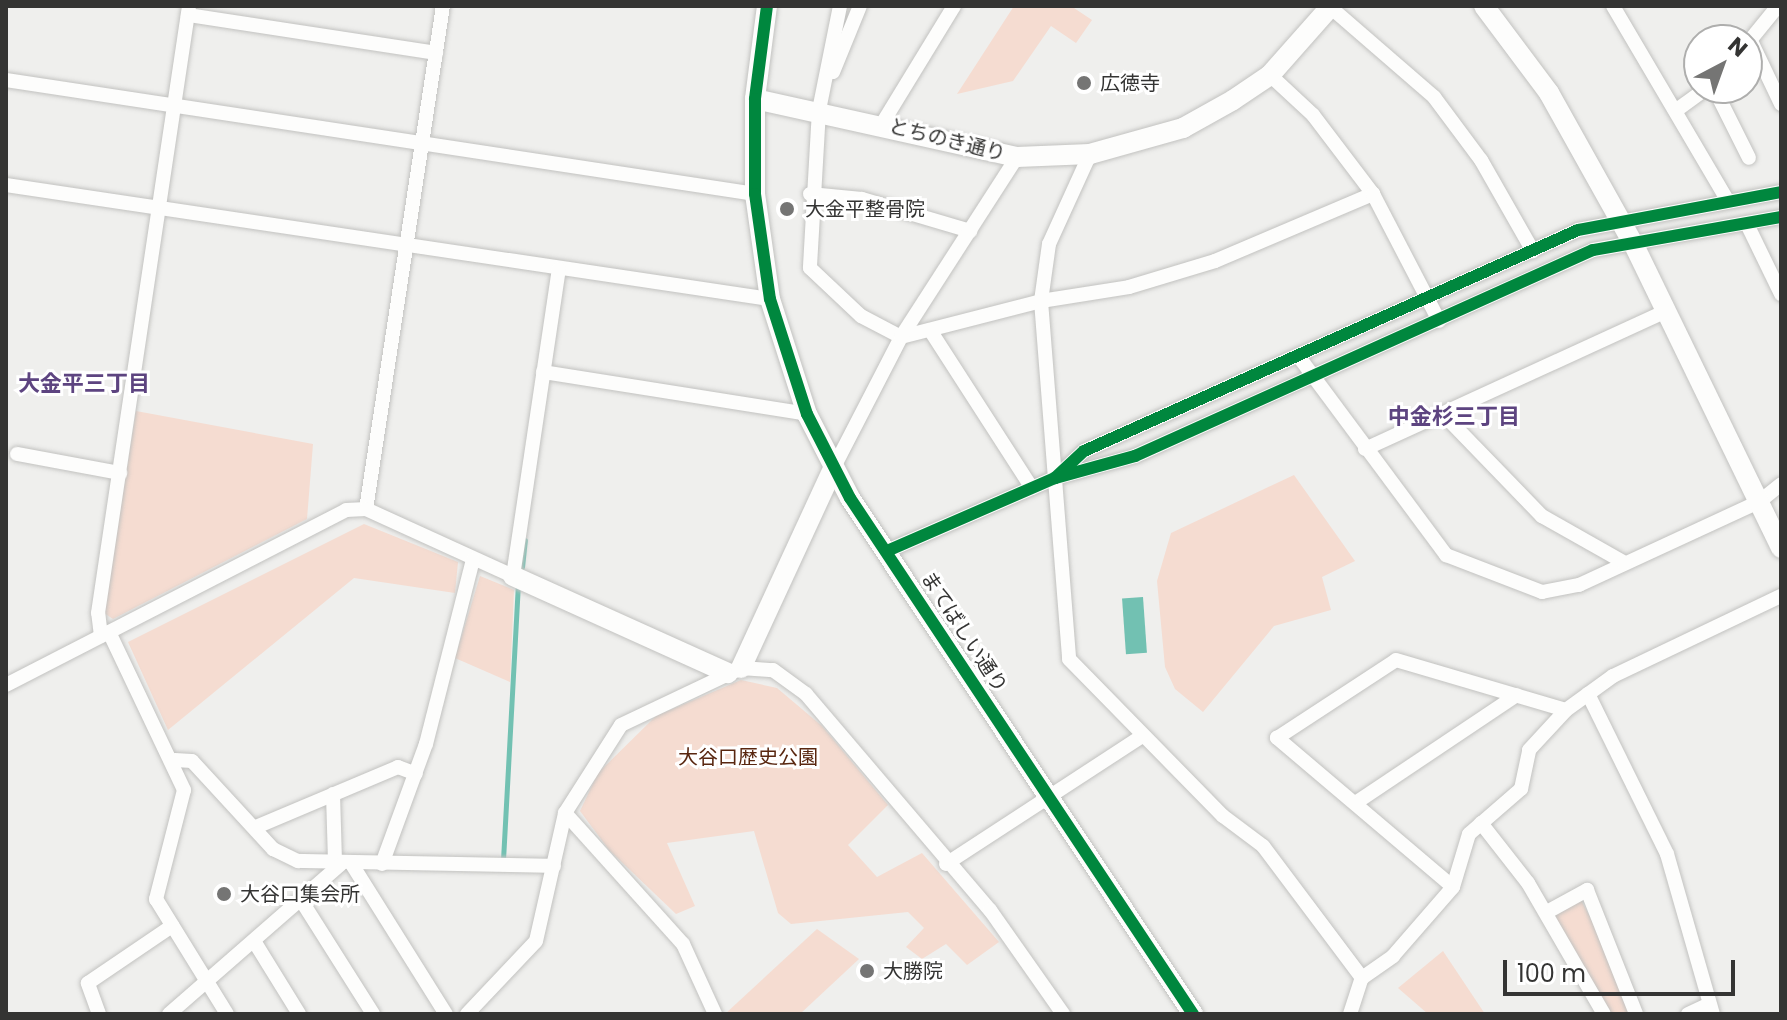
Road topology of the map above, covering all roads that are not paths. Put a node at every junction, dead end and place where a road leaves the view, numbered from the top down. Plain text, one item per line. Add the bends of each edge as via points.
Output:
1 (443, 6) edge
2 (767, 6) edge
3 (840, 6) edge
4 (860, 6) edge
5 (954, 6) edge
6 (1330, 6) edge
7 (1484, 6) edge
8 (1613, 6) edge
9 (1778, 6) edge
10 (189, 10) edge
11 (1763, 25) edge
12 (436, 53) junction
13 (1763, 70) edge
14 (1270, 75) junction
15 (6, 80) edge
16 (755, 99) junction
17 (820, 102) junction
18 (1685, 104) edge
19 (1722, 104) edge
20 (1781, 104) edge
21 (173, 106) junction
22 (1678, 109) junction
23 (882, 124) junction
24 (422, 144) junction
25 (1090, 154) junction
26 (1017, 157) junction
27 (1749, 158) dead end
28 (6, 185) edge
29 (1781, 192) edge
30 (755, 194) junction
31 (810, 194) junction
32 (1373, 194) junction
33 (1728, 201) junction
34 (158, 208) junction
35 (1781, 217) edge
36 (1621, 222) junction
37 (1747, 224) junction
38 (970, 231) junction
39 (1633, 243) junction
40 (407, 247) junction
41 (1533, 251) junction
42 (559, 269) junction
43 (1781, 294) edge
44 (1428, 298) junction
45 (770, 299) junction
46 (1041, 301) junction
47 (1666, 311) junction
48 (1439, 321) junction
49 (930, 330) junction
50 (901, 337) junction
51 (1299, 357) junction
52 (543, 372) junction
53 (1310, 380) junction
54 (807, 414) junction
55 (1444, 415) junction
56 (1365, 449) junction
57 (17, 454) dead end
58 (834, 467) junction
59 (120, 473) junction
60 (1055, 478) junction
61 (1781, 484) edge
62 (1032, 488) junction
63 (1759, 502) junction
64 (366, 509) junction
65 (1781, 548) edge
66 (887, 551) junction
67 (473, 560) junction
68 (1625, 563) junction
69 (513, 576) junction
70 (1781, 596) edge
71 (105, 634) junction
72 (734, 671) junction
73 (6, 685) edge
74 (1588, 694) junction
75 (1517, 695) junction
76 (1566, 710) junction
77 (1142, 736) junction
78 (175, 760) junction
79 (416, 774) junction
80 (333, 794) junction
81 (1049, 797) junction
82 (1357, 802) junction
83 (565, 813) junction
84 (1481, 823) junction
85 (256, 827) junction
86 (382, 864) junction
87 (946, 864) junction
88 (343, 865) junction
89 (554, 866) junction
90 (1453, 887) junction
91 (301, 900) junction
92 (1547, 912) junction
93 (172, 926) junction
94 (254, 941) junction
95 (1362, 978) junction
96 (207, 981) junction
97 (1711, 1009) edge
98 (1190, 1013) edge
99 (99, 1014) edge
100 (169, 1014) edge
101 (227, 1014) edge
102 (299, 1014) edge
103 (373, 1014) edge
104 (446, 1014) edge
105 (467, 1014) edge
106 (715, 1014) edge
107 (1063, 1014) edge
108 (1350, 1014) edge
109 (1604, 1014) edge
110 (1636, 1014) edge
111 (1688, 1014) edge

1 - 12 street
2 - 16 street, まてばしい通り
3 - 17 street
4 - 17 street
5 - 23 street
6 - 14 street, とちのき通り
6 - 41 street via 1434,97 1481,160
7 - 36 street via 1549,93
8 - 22 street
9 - 11 street
10 - 12 street
10 - 21 street
12 - 24 street
13 - 20 street
14 - 25 street, とちのき通り via 1183,128
14 - 32 street via 1313,115
15 - 21 street
16 - 17 street, とちのき通り
16 - 30 street, まてばしい通り
17 - 23 street, とちのき通り
17 - 31 street
18 - 22 street
19 - 27 street
21 - 24 street
21 - 34 street
22 - 33 street
23 - 26 street, とちのき通り
24 - 30 street
24 - 40 street
25 - 26 street, とちのき通り
25 - 46 street via 1049,244
26 - 38 street
28 - 34 street
29 - 33 street
30 - 45 street, まてばしい通り
31 - 38 street via 862,199
31 - 50 street via 810,268 861,316
32 - 44 street
32 - 46 street via 1215,261 1129,287
33 - 36 street
34 - 40 street
34 - 59 street
35 - 37 street
36 - 39 street
36 - 41 street via 1578,230
37 - 39 street
37 - 43 street
38 - 50 street
39 - 47 street
39 - 48 street via 1593,250
40 - 42 street
40 - 64 street
41 - 44 street
42 - 45 street
42 - 52 street
44 - 48 street
44 - 51 street
45 - 54 street, まてばしい通り
46 - 49 street
46 - 60 street
47 - 55 street
47 - 63 street
48 - 53 street
49 - 50 street
49 - 62 street
50 - 58 street
51 - 53 street
51 - 60 street via 1084,451
52 - 54 street
52 - 69 street
53 - 56 street
53 - 60 street via 1135,456
54 - 58 street, まてばしい通り
55 - 56 street
55 - 68 street via 1542,516
56 - 68 street via 1446,555 1470,567 1552,592
57 - 59 street
58 - 66 street, まてばしい通り
58 - 72 street
59 - 71 street
60 - 62 street
60 - 77 street via 1069,659
61 - 63 street
62 - 66 street
63 - 65 street
63 - 68 street
64 - 67 street
64 - 71 street via 346,510
66 - 81 street, まてばしい通り
67 - 69 street
67 - 79 street
69 - 72 street
70 - 74 street
71 - 73 street
71 - 78 street
72 - 83 street via 621,725
72 - 87 street via 773,670 806,694
74 - 76 street
74 - 97 street via 1667,854
75 - 76 street
75 - 82 street
75 - 82 street via 1396,660 1277,738
76 - 84 street via 1529,750 1521,789
77 - 81 street
77 - 95 street via 1263,846
78 - 85 street via 192,761
78 - 93 street via 183,808 156,899
79 - 80 street via 398,767
79 - 86 street
80 - 85 street
80 - 88 street
81 - 87 street
81 - 98 street, まてばしい通り
82 - 90 street
83 - 89 street
83 - 106 street via 683,944
84 - 90 street via 1469,834
84 - 92 street
85 - 88 street via 289,858
86 - 88 street
86 - 89 street
87 - 107 street via 990,910
88 - 91 street
88 - 104 street
89 - 105 street via 536,941
90 - 95 street via 1393,956
91 - 94 street
91 - 103 street
92 - 109 street
92 - 110 street via 1587,890
93 - 96 street
93 - 99 street via 88,983
94 - 96 street
94 - 102 street
95 - 108 street
96 - 100 street
96 - 101 street
97 - 111 street

